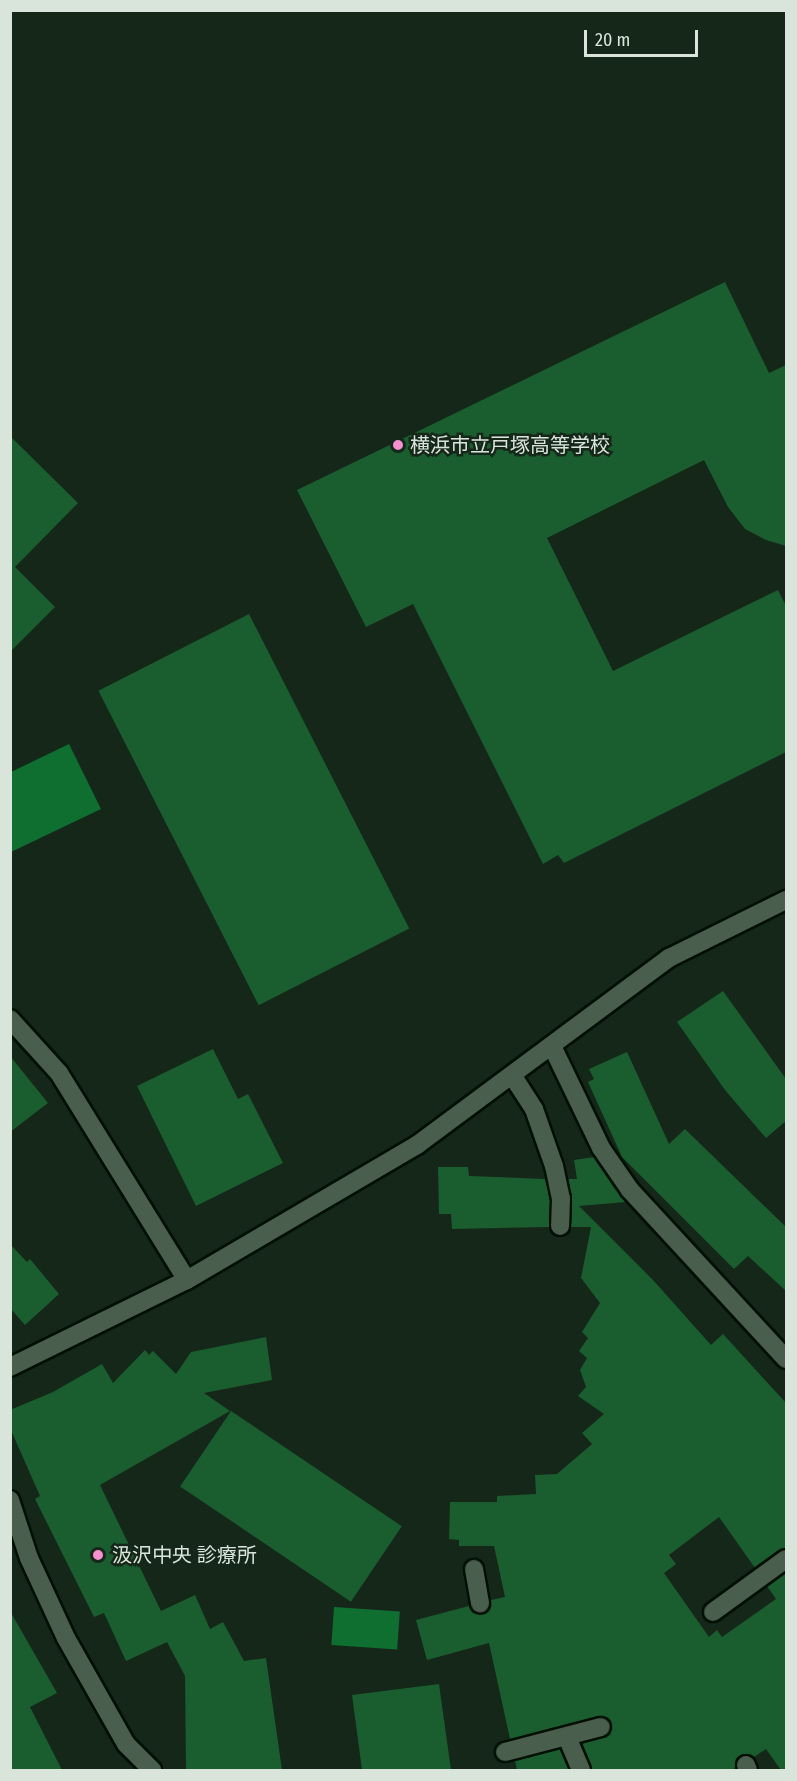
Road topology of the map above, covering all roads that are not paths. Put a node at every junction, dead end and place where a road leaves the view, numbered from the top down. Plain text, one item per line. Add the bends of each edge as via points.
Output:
1 (786, 900) edge
2 (10, 1019) edge
3 (552, 1046) junction
4 (512, 1075) junction
5 (561, 1226) dead end
6 (187, 1280) junction
7 (786, 1359) edge
8 (10, 1367) edge
9 (10, 1500) edge
10 (786, 1559) edge
11 (474, 1569) dead end
12 (480, 1603) dead end
13 (712, 1612) dead end
14 (601, 1727) dead end
15 (567, 1737) junction
16 (505, 1752) dead end
17 (152, 1770) edge
18 (581, 1770) edge

1 - 3 street via 669,958
2 - 6 street via 59,1073
3 - 4 street
3 - 7 street via 601,1148 630,1190
4 - 5 street via 534,1109 554,1166 561,1199
4 - 6 street via 417,1145
6 - 8 street
9 - 17 street via 29,1558 66,1638 126,1744
10 - 13 street
11 - 12 street
14 - 15 street
15 - 16 street
15 - 18 street

